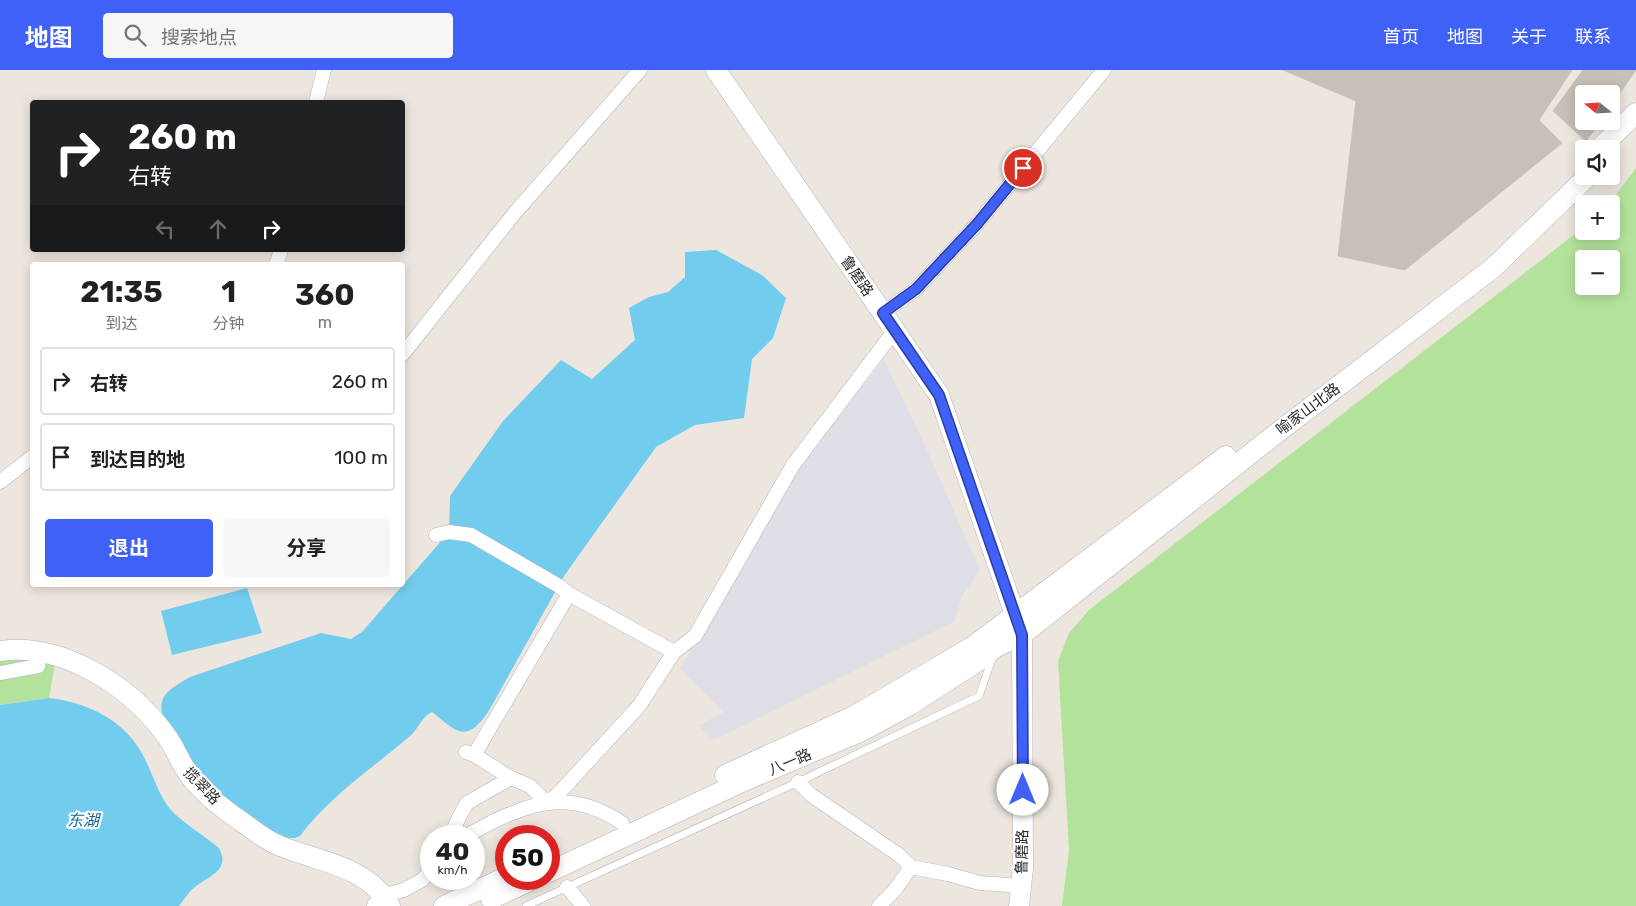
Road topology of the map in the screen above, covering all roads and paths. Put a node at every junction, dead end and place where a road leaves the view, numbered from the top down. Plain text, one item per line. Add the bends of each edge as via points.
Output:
1 (324, 70) edge
2 (640, 70) edge
3 (716, 70) edge
4 (1104, 70) edge
5 (316, 100) edge
6 (1636, 113) edge
7 (1636, 130) edge
8 (1608, 140) edge
9 (1620, 145) edge
10 (1575, 173) edge
11 (1579, 185) edge
12 (883, 313) junction
13 (895, 330) junction
14 (405, 351) edge
15 (30, 459) edge
16 (0, 482) edge
17 (436, 535) dead end
18 (569, 594) junction
19 (1015, 615) junction
20 (1022, 635) junction
21 (996, 648) junction
22 (0, 651) edge
23 (40, 651) junction
24 (674, 652) junction
25 (0, 673) edge
26 (511, 778) junction
27 (798, 782) junction
28 (546, 803) junction
29 (622, 823) junction
30 (456, 825) edge
31 (485, 827) edge
32 (560, 852) edge
33 (560, 867) edge
34 (911, 867) junction
35 (420, 881) edge
36 (495, 882) edge
37 (1021, 886) junction
38 (567, 887) junction
39 (510, 890) edge
40 (383, 902) edge
41 (444, 906) edge
42 (475, 906) edge
43 (526, 906) edge
44 (583, 906) edge
45 (879, 906) edge
46 (1019, 906) edge

1 - 5 street
2 - 14 street via 513,215
3 - 12 main road, 鲁磨路
4 - 12 street via 977,224 916,289
6 - 8 main road
7 - 9 main road
10 - 19 main road, 喻家山北路 via 1485,259
11 - 20 main road, 喻家山北路 via 1492,268
12 - 13 main road, 鲁磨路
13 - 19 main road, 鲁磨路 via 939,395
13 - 24 street via 793,465 695,636
15 - 16 street
17 - 18 street via 449,532 471,534
18 - 24 street
18 - 26 street via 470,754
19 - 20 main road, 鲁磨路
19 - 29 main road, 八一路 via 972,647 856,715
20 - 21 main road, 八一路
20 - 37 main road, 鲁磨路
21 - 27 lane via 979,696
21 - 33 main road, 八一路 via 910,705 864,730 744,781
22 - 23 main road, 揽翠路
23 - 25 street via 38,666
23 - 40 main road, 揽翠路 via 76,663 119,688 143,708 166,736 192,779 217,803 279,846 342,866 364,878
24 - 28 street via 639,706
26 - 28 street via 530,786
26 - 30 street via 467,803
27 - 34 street via 811,795 899,854
27 - 38 lane
28 - 29 street via 580,803 597,808
28 - 31 street
29 - 32 main road, 八一路
34 - 37 street via 980,883
34 - 45 street
35 - 40 street
36 - 41 main road
37 - 46 main road, 鲁磨路
38 - 43 lane
38 - 44 street
39 - 42 main road

